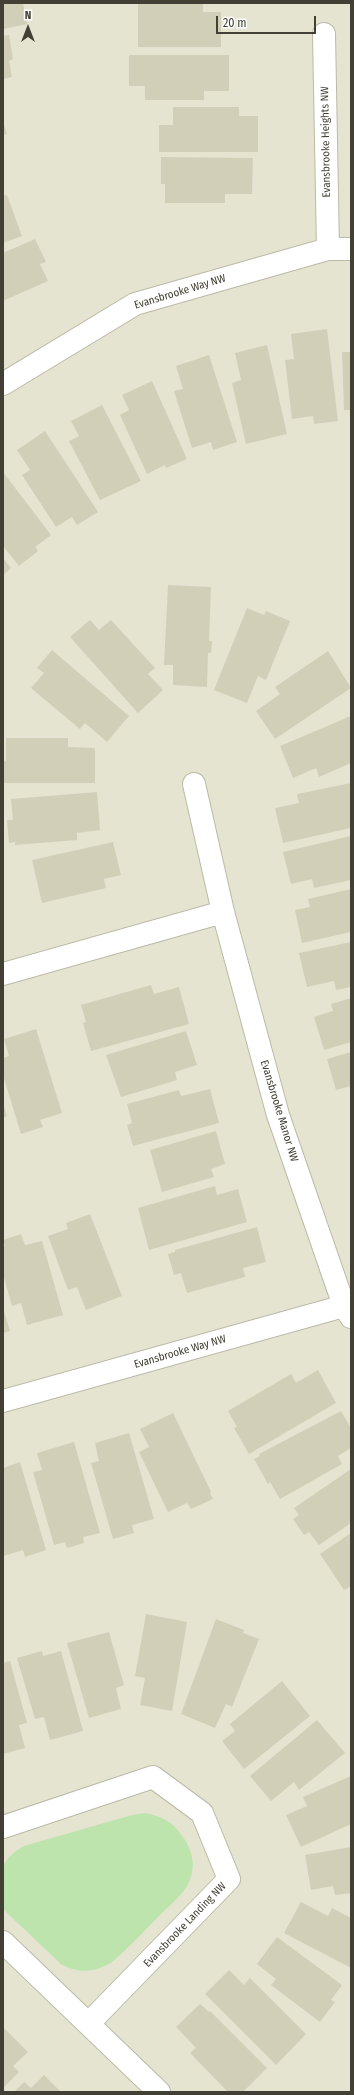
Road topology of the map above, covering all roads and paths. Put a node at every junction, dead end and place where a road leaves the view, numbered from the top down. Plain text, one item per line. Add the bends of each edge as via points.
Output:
1 (324, 34) dead end
2 (328, 249) junction
3 (351, 249) edge
4 (3, 384) edge
5 (194, 784) dead end
6 (223, 912) junction
7 (3, 974) edge
8 (347, 1312) edge
9 (3, 1401) edge
10 (3, 1827) edge
11 (3, 1942) edge
12 (89, 2023) junction
13 (159, 2092) edge

1 - 2 street, Evansbrooke Heights NW
2 - 3 street, Evansbrooke Way NW
2 - 4 street, Evansbrooke Way NW via 135,304
5 - 6 street, Evansbrooke Manor NW
6 - 7 street
6 - 8 street, Evansbrooke Manor NW via 278,1115
8 - 9 street, Evansbrooke Way NW
10 - 12 street, Evansbrooke Landing NW via 153,1777 202,1813 229,1879
11 - 12 street
12 - 13 street

